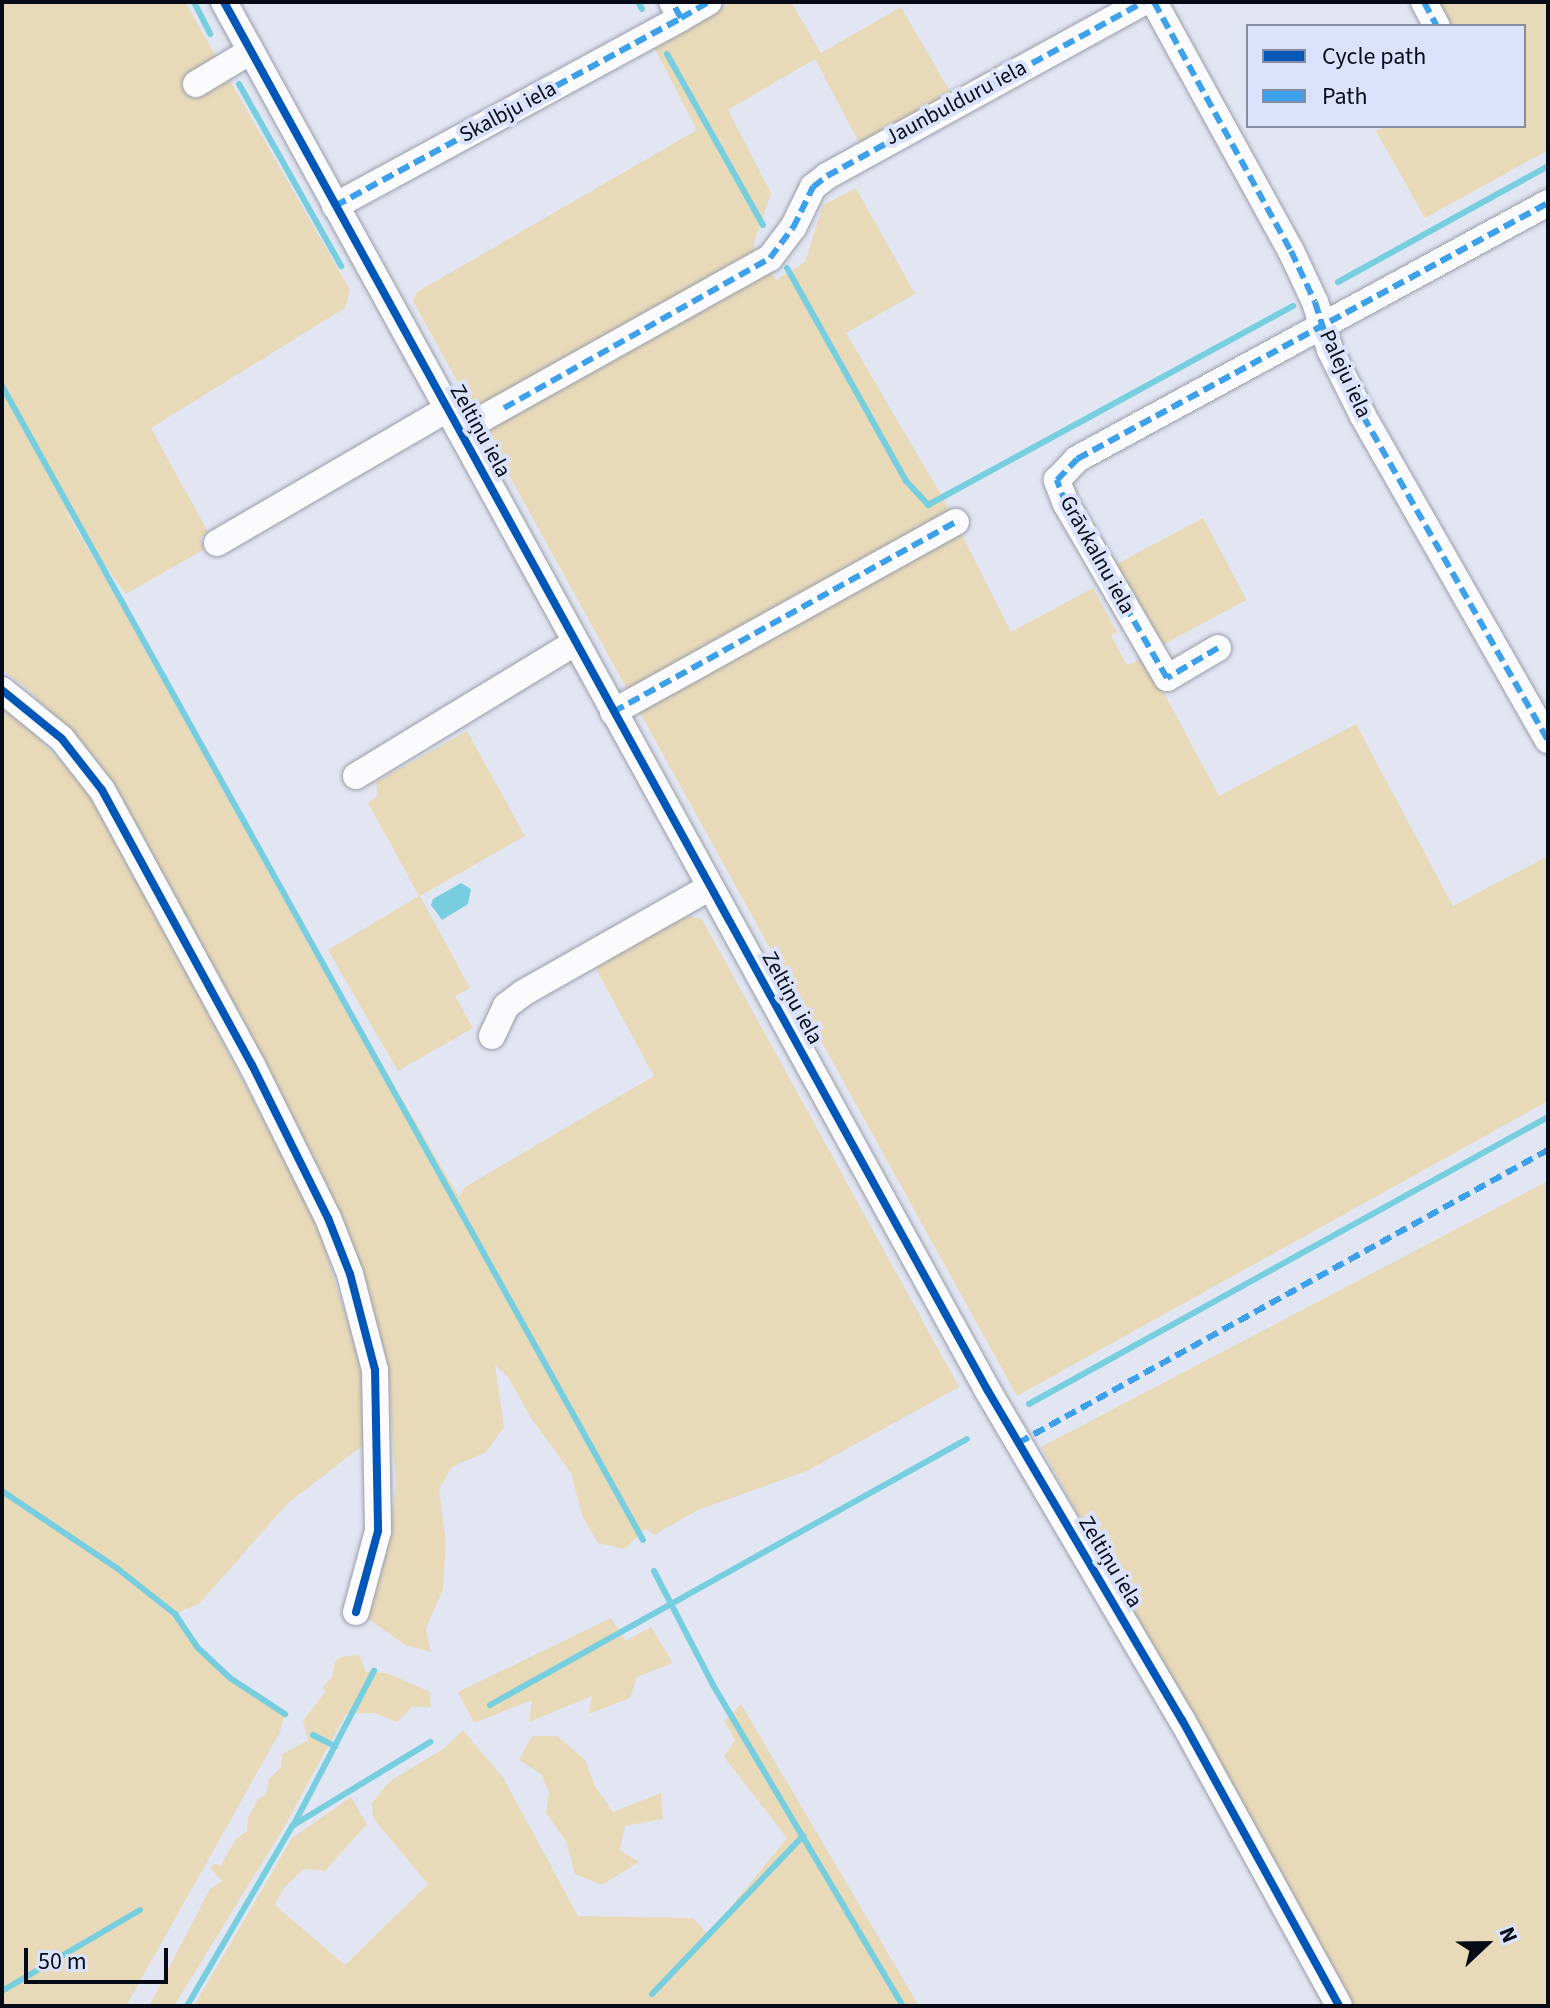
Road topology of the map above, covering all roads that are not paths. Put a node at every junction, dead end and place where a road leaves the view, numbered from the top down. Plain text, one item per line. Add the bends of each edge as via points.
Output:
1 (224, 2) edge
2 (709, 2) edge
3 (1143, 2) edge
4 (1154, 2) edge
5 (1424, 2) edge
6 (677, 10) edge
7 (1436, 24) edge
8 (251, 51) junction
9 (196, 84) dead end
10 (1548, 203) edge
11 (335, 206) junction
12 (1321, 324) junction
13 (453, 420) junction
14 (956, 522) dead end
15 (217, 543) dead end
16 (575, 643) junction
17 (1218, 648) dead end
18 (2, 690) edge
19 (613, 712) junction
20 (1548, 740) edge
21 (356, 776) dead end
22 (710, 887) junction
23 (492, 1036) dead end
24 (356, 1612) dead end
25 (1339, 2006) edge

1 - 8 street, Zeltiņu iela
2 - 6 street, Skalbju iela
3 - 13 street, Jaunbulduru iela via 827,176 813,187 793,228 770,258
4 - 12 street, Paleju iela via 1291,251
5 - 7 street
6 - 11 street, Skalbju iela
8 - 9 street
8 - 11 street, Zeltiņu iela
10 - 12 street
11 - 13 street, Zeltiņu iela
12 - 17 street, Grāvkalnu iela via 1077,459 1057,480 1167,678
12 - 20 street, Paleju iela via 1363,416
13 - 15 street, Jaunbulduru iela
13 - 16 street, Zeltiņu iela
14 - 19 street
16 - 19 street, Zeltiņu iela
16 - 21 street
18 - 24 street via 62,739 102,790 252,1065 350,1274 375,1370 377,1443 378,1531
19 - 22 street, Zeltiņu iela
22 - 23 street via 523,993 506,1006
22 - 25 street, Zeltiņu iela via 988,1391 1182,1720

